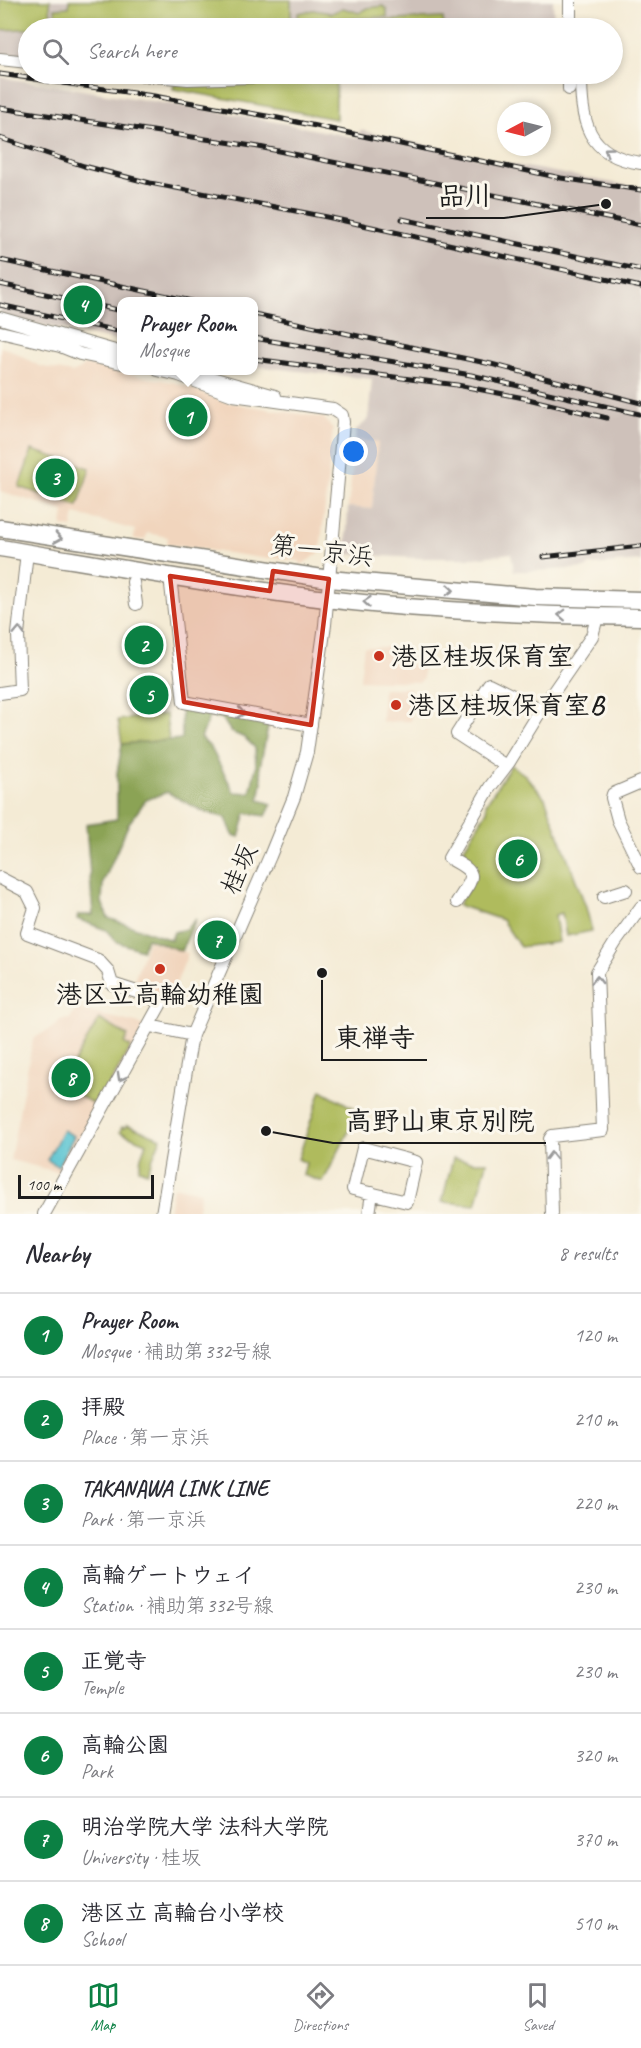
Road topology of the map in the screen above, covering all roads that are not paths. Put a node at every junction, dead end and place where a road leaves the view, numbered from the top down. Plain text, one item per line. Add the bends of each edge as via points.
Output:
1 (570, 0) edge
2 (570, 18) edge
3 (0, 59) edge
4 (18, 61) edge
5 (569, 84) edge
6 (581, 84) edge
7 (569, 88) dead end
8 (641, 163) edge
9 (0, 318) edge
10 (0, 332) edge
11 (117, 352) edge
12 (117, 362) edge
13 (180, 375) edge
14 (202, 375) edge
15 (342, 415) junction
16 (0, 528) edge
17 (0, 548) edge
18 (27, 552) junction
19 (273, 571) junction
20 (170, 576) junction
21 (329, 579) junction
22 (133, 582) dead end
23 (270, 591) junction
24 (327, 599) junction
25 (641, 600) edge
26 (136, 604) dead end
27 (597, 617) junction
28 (641, 618) edge
29 (0, 693) edge
30 (540, 710) junction
31 (311, 725) junction
32 (506, 766) junction
33 (641, 782) edge
34 (641, 867) edge
35 (0, 878) edge
36 (626, 890) dead end
37 (604, 897) dead end
38 (457, 902) dead end
39 (641, 907) edge
40 (150, 1026) junction
41 (192, 1035) junction
42 (372, 1193) junction
43 (44, 1214) edge
44 (162, 1214) edge
45 (369, 1214) edge
46 (552, 1214) edge

1 - 2 street
3 - 4 street
5 - 7 street
8 -> 6 street via 618,158 593,137 582,114
9 - 11 street
10 - 12 street
13 - 15 street via 233,395 333,410
14 - 15 street
15 - 21 street, 桂坂
16 -> 19 highway, 第一京浜
17 - 18 highway, 第一京浜
18 - 20 highway, 第一京浜
29 -> 18 street via 20,690 18,634
19 - 21 highway, 第一京浜
19 - 23 highway
20 - 23 highway, 第一京浜
20 -> 31 street via 184,702
21 - 24 street, 桂坂
21 -> 25 highway, 第一京浜 via 536,597
22 - 26 street
23 - 24 highway, 第一京浜
27 -> 24 highway, 第一京浜
24 - 31 street, 桂坂
27 - 28 highway, 第一京浜
27 - 30 street via 592,636
30 - 32 street
30 - 32 street via 489,684 457,734
31 - 41 street, 桂坂 via 294,797
32 - 38 street via 449,858 468,868 472,876
33 - 34 street via 613,794 612,798
35 - 40 street via 27,892 35,908 27,933 98,960 108,971 112,984 161,1003
36 - 37 street
46 -> 39 street via 550,1139 555,1135 603,1130 598,967
40 - 41 street
40 -> 43 street
41 - 44 street, 桂坂
42 - 42 street via 353,1189 363,1148 416,1162 407,1202
42 - 45 street

